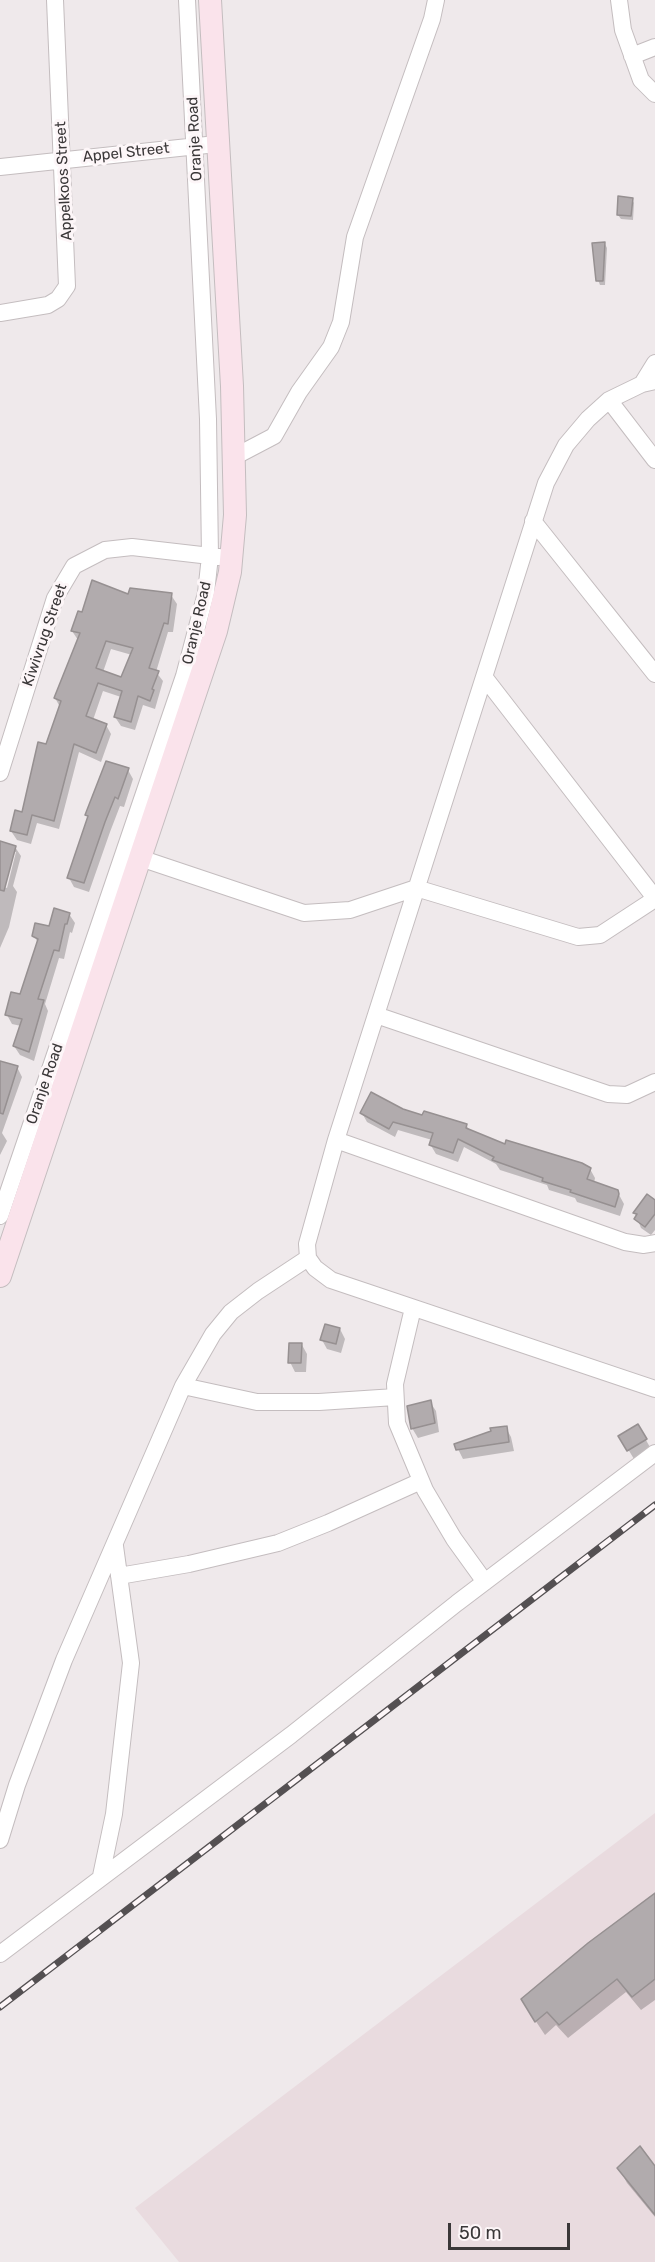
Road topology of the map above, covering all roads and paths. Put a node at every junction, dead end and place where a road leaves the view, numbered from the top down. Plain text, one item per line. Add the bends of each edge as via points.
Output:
1 (55, 0) edge
2 (187, 0) edge
3 (210, 0) edge
4 (436, 0) edge
5 (619, 0) edge
6 (655, 47) edge
7 (632, 56) junction
8 (655, 94) edge
9 (207, 145) junction
10 (63, 159) junction
11 (0, 167) edge
12 (0, 313) edge
13 (655, 363) edge
14 (648, 382) edge
15 (609, 400) junction
16 (234, 457) junction
17 (655, 460) edge
18 (533, 521) junction
19 (221, 557) junction
20 (655, 674) edge
21 (485, 678) junction
22 (2, 763) edge
23 (140, 858) junction
24 (416, 888) junction
25 (655, 898) edge
26 (376, 1015) junction
27 (655, 1082) edge
28 (336, 1140) junction
29 (0, 1216) edge
30 (655, 1243) edge
31 (308, 1258) junction
32 (0, 1276) edge
33 (413, 1308) junction
34 (183, 1386) junction
35 (655, 1389) edge
36 (395, 1397) junction
37 (655, 1453) edge
38 (421, 1481) junction
39 (115, 1545) junction
40 (119, 1576) junction
41 (485, 1582) junction
42 (0, 1840) edge
43 (101, 1876) junction
44 (0, 1954) edge

1 - 10 street, Appelkoos Street
2 - 9 street, Oranje Road
3 - 9 street
4 - 16 street via 355,237 341,322 331,347 274,436
5 - 7 street
6 - 7 street
7 - 8 street via 640,81
9 - 10 street, Appel Street
9 - 16 street via 232,386
9 - 19 street, Oranje Road via 208,419
10 - 11 street, Appel Street
10 - 12 street, Appelkoos Street via 67,286 48,305
13 - 14 street
14 - 15 street
15 - 17 street
15 - 18 street via 566,445 546,483
16 - 19 street
18 - 20 street
18 - 21 street
19 - 22 street, Kiwivrug Street via 132,547 105,550 74,566 55,598
19 - 23 street via 216,631
19 - 29 street, Oranje Road
21 - 24 street
21 - 25 street
23 - 24 street via 304,913 350,910
23 - 32 street
24 - 25 street via 567,935 589,937 611,928
24 - 26 street
26 - 27 street via 608,1094 627,1095
26 - 28 street
28 - 30 street via 626,1242
28 - 31 street via 310,1230
31 - 33 street via 332,1280
31 - 34 street via 231,1312 213,1334
33 - 35 street
33 - 36 street via 398,1364
34 - 36 street via 257,1402
34 - 39 street
36 - 38 street via 401,1437
37 - 41 street
38 - 40 street via 278,1543
38 - 41 street via 454,1539
39 - 40 street
39 - 42 street via 64,1660
40 - 43 street via 130,1663 114,1814
41 - 43 street via 291,1735
43 - 44 street

